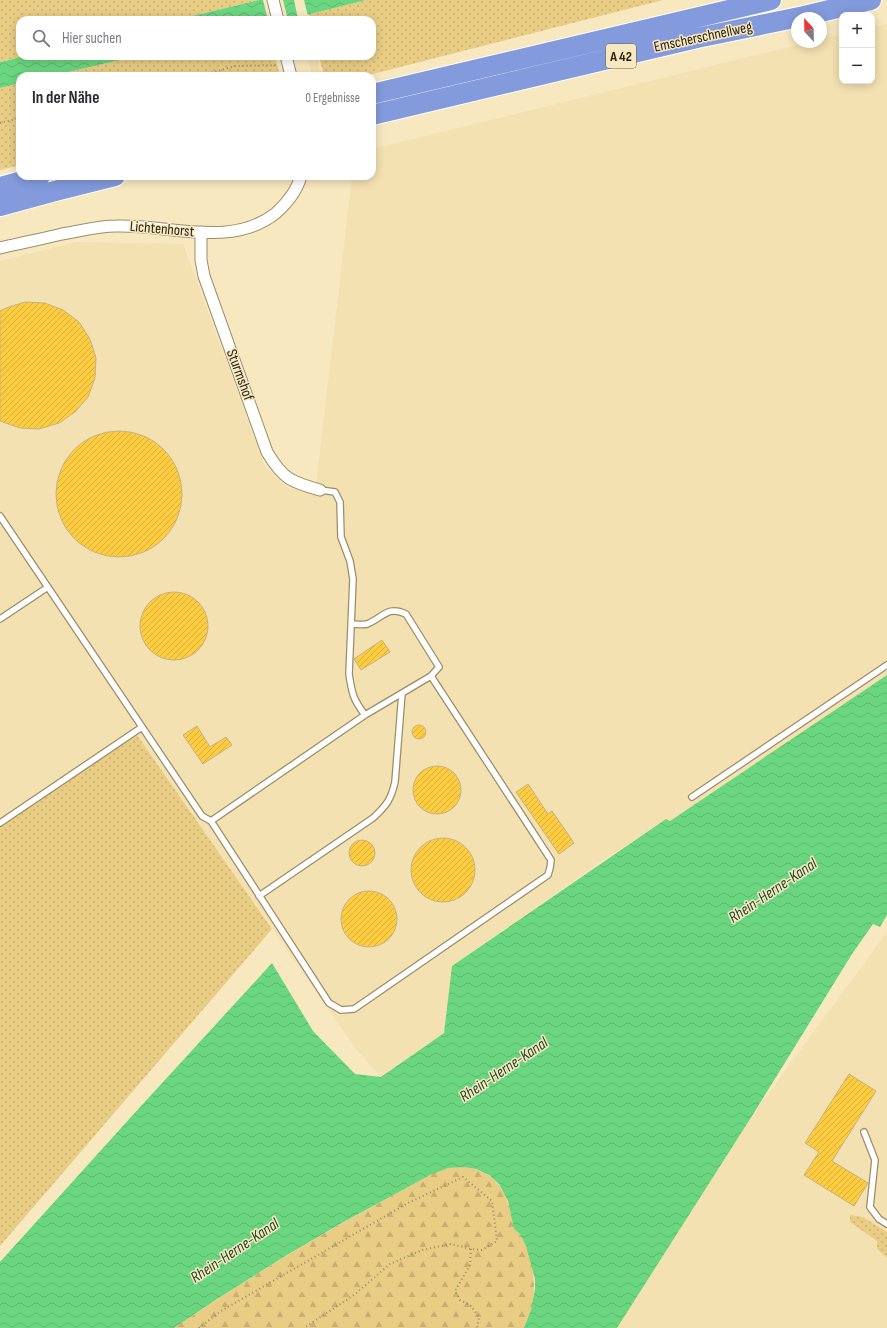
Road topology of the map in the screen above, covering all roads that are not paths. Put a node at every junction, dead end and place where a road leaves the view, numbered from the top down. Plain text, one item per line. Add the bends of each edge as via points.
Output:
1 (273, 0) edge
2 (771, 0) edge
3 (871, 0) edge
4 (277, 16) edge
5 (287, 60) edge
6 (290, 72) edge
7 (376, 93) edge
8 (376, 114) edge
9 (25, 180) edge
10 (99, 180) edge
11 (300, 180) edge
12 (0, 187) edge
13 (0, 206) edge
14 (201, 232) junction
15 (0, 248) edge
16 (320, 490) joint
17 (0, 516) edge
18 (48, 587) junction
19 (0, 619) edge
20 (351, 624) junction
21 (887, 665) edge
22 (431, 676) junction
23 (402, 694) junction
24 (366, 715) junction
25 (142, 727) junction
26 (692, 797) dead end
27 (211, 821) junction
28 (0, 823) edge
29 (259, 896) junction
30 (864, 1132) dead end
31 (887, 1224) edge

1 - 4 street
2 - 7 highway, Emscherschnellweg / A 42
3 - 8 highway, Emscherschnellweg / A 42
5 - 6 street
9 - 12 highway
10 - 13 highway
11 - 14 street, Lichtenhorst via 290,198 270,218 239,230
14 - 15 street, Lichtenhorst via 144,226 115,226
14 - 16 street, Sturmshof via 204,276 267,452 288,478 297,484
16 - 20 lane via 335,492 340,502 341,537 350,561 353,579
17 - 18 lane
18 - 19 lane
18 - 25 lane
20 - 22 lane via 367,624 386,612 398,610 406,614 439,667
20 - 24 lane via 351,689 354,700
21 - 26 lane
22 - 23 lane
22 - 29 lane via 551,860 548,876 354,1009 341,1010 329,1003
23 - 24 lane
23 - 29 lane via 396,782 392,796 384,808
24 - 27 lane
25 - 27 lane via 202,816
25 - 28 lane
27 - 29 lane
30 - 31 lane via 875,1160 870,1207 879,1219

